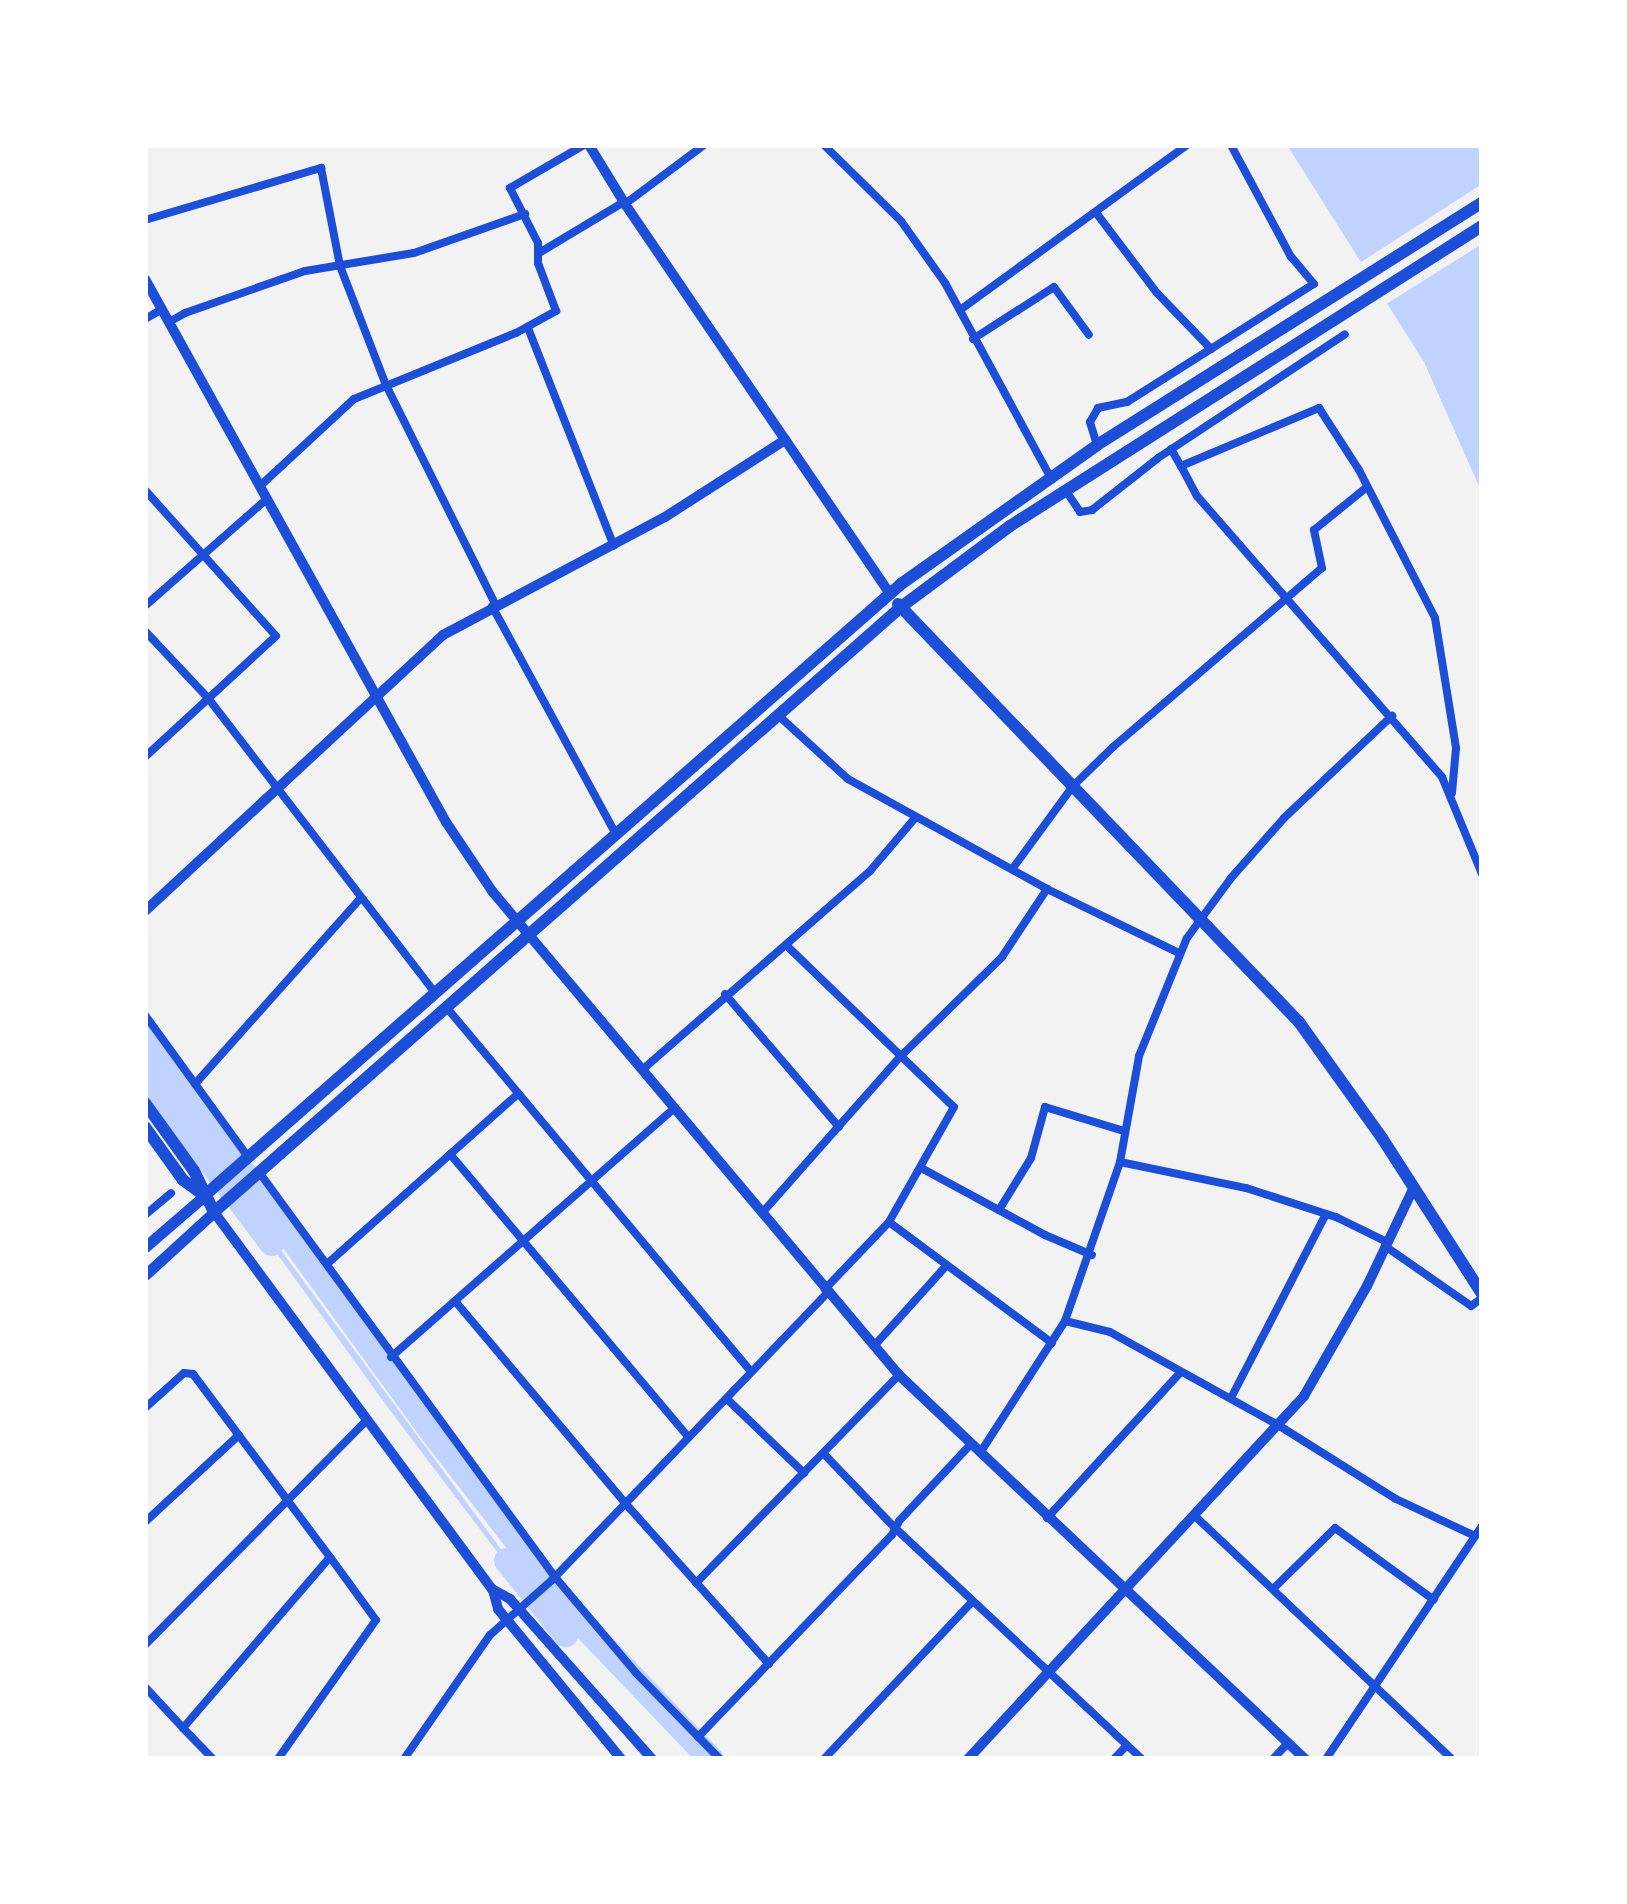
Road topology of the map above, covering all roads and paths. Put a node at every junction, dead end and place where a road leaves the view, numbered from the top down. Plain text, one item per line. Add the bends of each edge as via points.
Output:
1 (587, 145) edge
2 (704, 145) edge
3 (824, 145) edge
4 (1187, 145) edge
5 (1231, 145) edge
6 (624, 203) junction
7 (1482, 203) edge
8 (525, 214) junction
9 (1097, 214) junction
10 (145, 220) edge
11 (1482, 226) edge
12 (539, 253) junction
13 (340, 266) junction
14 (145, 279) edge
15 (162, 309) junction
16 (960, 310) junction
17 (145, 319) edge
18 (169, 322) junction
19 (528, 328) junction
20 (1345, 334) dead end
21 (1089, 335) dead end
22 (973, 339) junction
23 (1211, 349) junction
24 (386, 384) junction
25 (785, 440) junction
26 (1097, 445) junction
27 (1171, 449) junction
28 (1181, 466) junction
29 (1052, 480) junction
30 (260, 486) junction
31 (1367, 486) junction
32 (145, 490) edge
33 (1066, 490) junction
34 (268, 499) junction
35 (614, 546) junction
36 (203, 554) junction
37 (889, 593) junction
38 (1286, 596) junction
39 (493, 605) junction
40 (145, 606) edge
41 (900, 607) junction
42 (145, 631) edge
43 (376, 694) junction
44 (208, 698) junction
45 (1392, 716) junction
46 (780, 717) junction
47 (147, 751) edge
48 (1073, 786) junction
49 (276, 787) junction
50 (1452, 793) junction
51 (916, 817) junction
52 (615, 833) junction
53 (1012, 868) junction
54 (1482, 874) edge
55 (1048, 888) junction
56 (361, 898) junction
57 (145, 911) edge
58 (1199, 917) junction
59 (515, 920) junction
60 (528, 936) junction
61 (786, 945) junction
62 (1179, 953) junction
63 (434, 991) junction
64 (726, 994) junction
65 (447, 1008) junction
66 (145, 1015) edge
67 (901, 1056) junction
68 (642, 1070) junction
69 (194, 1084) junction
70 (518, 1094) junction
71 (145, 1104) edge
72 (674, 1108) junction
73 (145, 1127) edge
74 (839, 1127) junction
75 (1124, 1131) junction
76 (450, 1154) junction
77 (246, 1159) junction
78 (1120, 1162) junction
79 (923, 1168) junction
80 (259, 1172) junction
81 (592, 1181) junction
82 (1414, 1186) junction
83 (171, 1193) dead end
84 (204, 1196) junction
85 (1000, 1210) junction
86 (214, 1212) junction
87 (762, 1214) junction
88 (1326, 1214) junction
89 (145, 1215) edge
90 (889, 1222) junction
91 (523, 1240) junction
92 (1386, 1244) junction
93 (145, 1247) edge
94 (1092, 1255) junction
95 (328, 1264) junction
96 (946, 1266) junction
97 (145, 1275) edge
98 (827, 1291) junction
99 (1482, 1296) edge
100 (455, 1300) junction
101 (1065, 1321) junction
102 (1052, 1342) junction
103 (874, 1346) junction
104 (391, 1357) junction
105 (752, 1371) junction
106 (1180, 1372) junction
107 (900, 1374) junction
108 (1231, 1398) junction
109 (727, 1399) junction
110 (145, 1408) edge
111 (365, 1422) junction
112 (1278, 1425) junction
113 (239, 1435) junction
114 (688, 1437) junction
115 (975, 1449) junction
116 (824, 1454) junction
117 (804, 1473) junction
118 (287, 1498) junction
119 (625, 1503) junction
120 (1196, 1517) junction
121 (1048, 1518) junction
122 (145, 1522) edge
123 (1482, 1526) edge
124 (896, 1528) junction
125 (1475, 1536) junction
126 (330, 1557) junction
127 (554, 1578) junction
128 (696, 1583) junction
129 (492, 1588) junction
130 (1272, 1589) junction
131 (1127, 1590) junction
132 (973, 1600) junction
133 (1434, 1600) junction
134 (519, 1611) junction
135 (507, 1621) junction
136 (145, 1645) edge
137 (768, 1664) junction
138 (1049, 1672) junction
139 (145, 1687) edge
140 (1376, 1687) junction
141 (182, 1728) junction
142 (698, 1737) junction
143 (1288, 1743) junction
144 (1127, 1745) junction
145 (213, 1759) edge
146 (278, 1759) edge
147 (404, 1759) edge
148 (621, 1759) edge
149 (652, 1759) edge
150 (720, 1759) edge
151 (824, 1759) edge
152 (968, 1759) edge
153 (1114, 1759) edge
154 (1142, 1759) edge
155 (1273, 1759) edge
156 (1305, 1759) edge
157 (1326, 1759) edge
158 (1452, 1759) edge

1 - 6 street
1 - 8 street via 510,188
2 - 6 street
3 - 16 street via 901,221
4 - 9 street
5 - 23 street via 1291,257 1314,284
6 - 12 street
6 - 25 street
7 - 26 main road
8 - 12 street
8 - 13 street via 414,253
9 - 16 street
9 - 23 street via 1157,293
10 - 13 street via 321,168
11 - 33 main road
12 - 19 street via 556,311
13 - 18 street via 228,296
13 - 24 street
14 - 15 street
15 - 17 street
15 - 18 street
16 - 22 street
18 - 30 street
19 - 24 street
19 - 35 street
20 - 27 street
21 - 22 street via 1054,287
22 - 29 street
23 - 26 street via 1128,402 1098,408 1090,422
24 - 30 street via 354,400
24 - 39 street
25 - 35 street
25 - 37 street
26 - 29 main road
27 - 28 street
27 - 33 street via 1087,512 1077,510
28 - 31 street via 1319,408
28 - 38 street via 1196,496
29 - 37 main road
30 - 34 street
31 - 38 street via 1317,525 1322,568
31 - 50 street via 1440,636 1456,748
32 - 36 street
33 - 41 main road
34 - 36 street
34 - 43 street
35 - 39 street
36 - 40 street
36 - 44 street via 276,636
37 - 41 main road
37 - 52 main road
38 - 45 street
38 - 48 street
39 - 43 street via 430,645
39 - 52 street
41 - 46 main road
41 - 48 main road
42 - 44 street
43 - 49 street
43 - 59 street via 446,822
44 - 47 street
44 - 49 street
45 - 50 street
45 - 58 street via 1284,818
46 - 51 street via 848,779
46 - 60 main road
48 - 53 street
48 - 58 main road
49 - 56 street
49 - 57 street
50 - 54 street
51 - 53 street
51 - 61 street via 891,851
52 - 59 main road
53 - 55 street
55 - 62 street
55 - 67 street via 1002,957
56 - 63 street
56 - 69 street
58 - 62 street
58 - 82 main road via 1300,1022
59 - 60 street
59 - 63 main road
60 - 65 main road
60 - 68 street
61 - 64 street
61 - 67 street
62 - 75 street via 1139,1056
63 - 77 main road
64 - 68 street
64 - 74 street
65 - 70 street
65 - 80 main road
66 - 69 street
67 - 74 street
67 - 79 street via 954,1107
68 - 72 street
69 - 77 street
70 - 76 street
70 - 81 street
71 - 84 main road via 194,1171
72 - 81 street
72 - 87 street
73 - 84 main road via 183,1180
74 - 87 street
75 - 78 street
75 - 85 street via 1045,1108 1031,1158
76 - 91 street
76 - 95 street
77 - 84 main road
78 - 88 street via 1246,1188
78 - 94 street
79 - 85 street
79 - 90 street
80 - 86 main road
80 - 95 street
81 - 91 street
81 - 105 street
82 - 92 street
82 - 99 main road
83 - 89 street
84 - 86 main road
84 - 93 main road
85 - 94 street
86 - 97 main road
86 - 111 street
87 - 98 street
88 - 92 street
88 - 108 street
90 - 96 street
90 - 98 street
91 - 100 street
91 - 114 street
92 - 99 street via 1471,1306
92 - 112 street via 1328,1358
94 - 101 street
95 - 104 street
96 - 102 street
96 - 103 street
98 - 103 street
98 - 105 street
100 - 104 street
100 - 119 street
101 - 102 street
101 - 106 street via 1110,1332
102 - 115 street
103 - 107 street
104 - 127 street
105 - 109 street
106 - 108 street
106 - 121 street
107 - 115 street
107 - 116 street
108 - 112 street
109 - 114 street
109 - 117 street
110 - 113 street via 184,1373 194,1374
111 - 118 street
111 - 129 street
112 - 120 street
112 - 125 street via 1396,1499
113 - 118 street
113 - 122 street
114 - 119 street
115 - 121 street
115 - 124 street
116 - 117 street
116 - 124 street
117 - 128 street
118 - 126 street
118 - 136 street
119 - 127 street
119 - 128 street
120 - 130 street
120 - 131 street
121 - 131 street
123 - 125 street
124 - 132 street
124 - 137 street
125 - 133 street
126 - 141 street
126 - 146 street via 376,1620
127 - 134 street
127 - 142 street
128 - 137 street
129 - 134 street
129 - 135 street
130 - 133 street via 1335,1528
130 - 140 street
131 - 138 street
131 - 143 street
132 - 138 street
132 - 151 street
133 - 140 street
134 - 135 street
134 - 149 street
135 - 147 street via 490,1635
135 - 148 street
137 - 142 street
138 - 144 street
138 - 152 street
139 - 141 street
140 - 157 street
140 - 158 street
141 - 145 street
142 - 150 street
143 - 155 street
143 - 156 street
144 - 153 street
144 - 154 street

